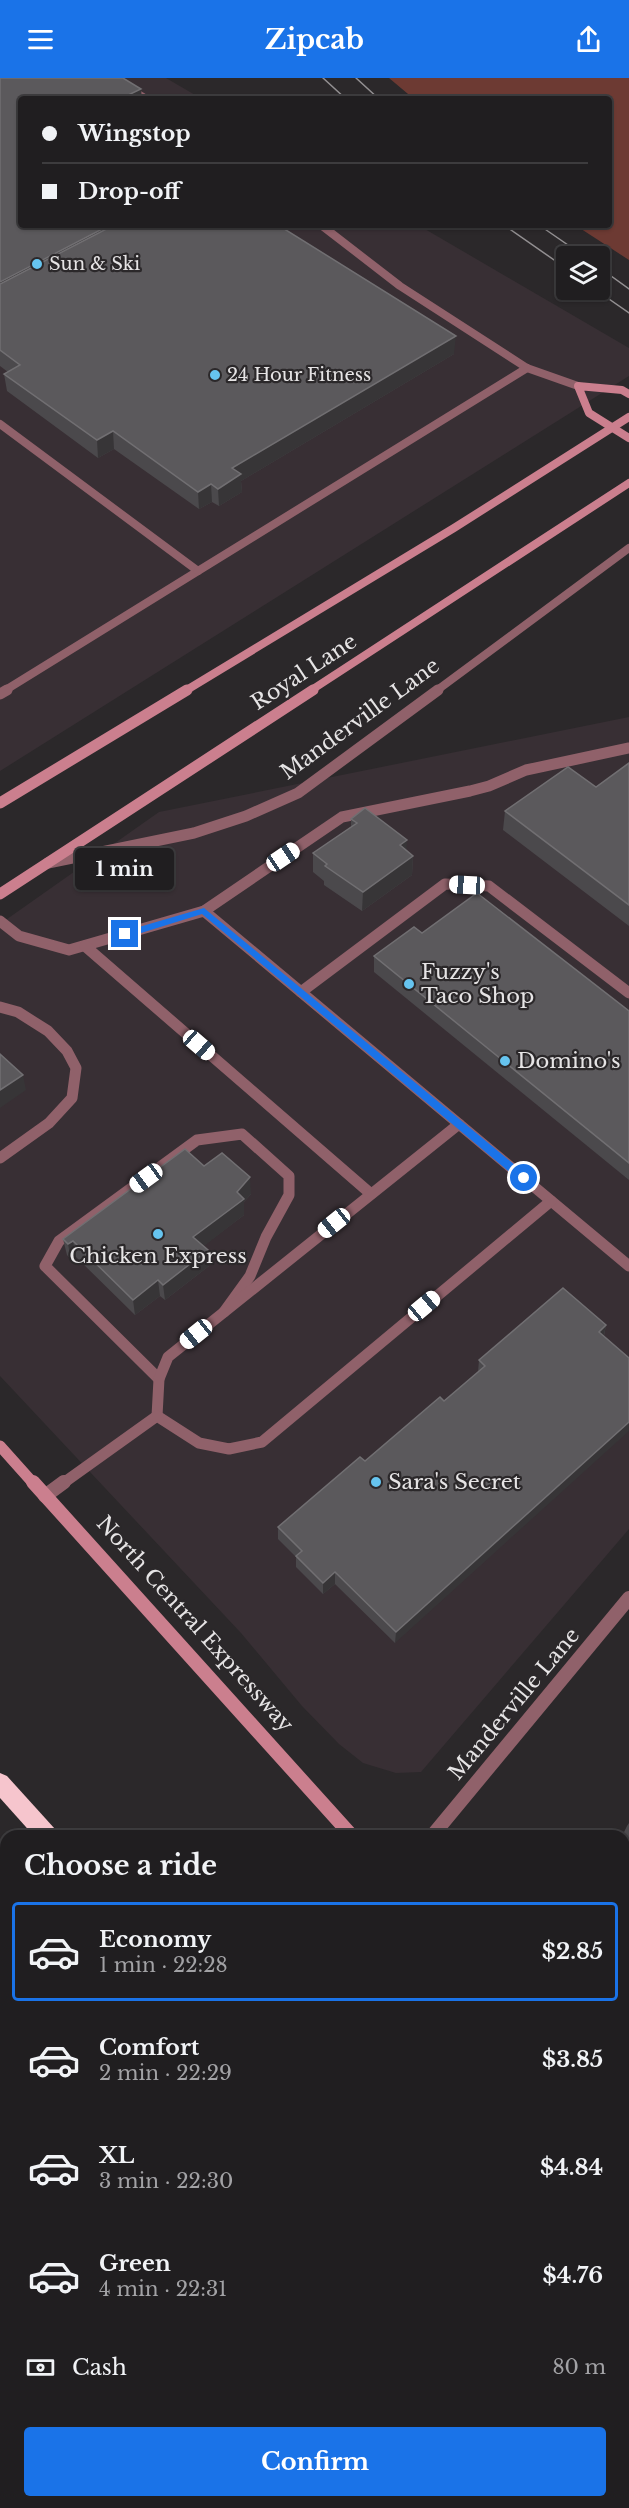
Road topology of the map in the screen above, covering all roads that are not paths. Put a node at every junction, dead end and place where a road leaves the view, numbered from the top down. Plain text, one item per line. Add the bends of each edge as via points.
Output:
1 (112, 78) edge
2 (141, 96) edge
3 (325, 228) edge
4 (527, 368) junction
5 (578, 386) junction
6 (629, 394) edge
7 (629, 417) edge
8 (0, 424) edge
9 (629, 438) edge
10 (629, 483) edge
11 (629, 548) edge
12 (198, 571) junction
13 (0, 694) edge
14 (629, 748) edge
15 (0, 803) edge
16 (47, 863) junction
17 (0, 894) edge
18 (204, 911) junction
19 (0, 921) edge
20 (85, 946) junction
21 (301, 992) junction
22 (629, 993) edge
23 (0, 1007) edge
24 (459, 1124) junction
25 (0, 1158) edge
26 (371, 1194) junction
27 (551, 1201) junction
28 (629, 1266) edge
29 (224, 1312) junction
30 (159, 1379) junction
31 (157, 1416) junction
32 (0, 1446) edge
33 (45, 1496) junction
34 (629, 1598) edge
35 (0, 1783) edge
36 (43, 1830) edge
37 (347, 1830) edge
38 (437, 1830) edge

1 - 2 street
3 - 4 street via 400,286
4 - 5 street
4 - 12 street
5 - 6 main road
5 - 9 main road via 589,413
7 - 15 main road, Royal Lane via 454,528
8 - 12 street
10 - 16 main road, Royal Lane
11 - 16 street, Manderville Lane via 298,793 194,833
12 - 13 street
14 - 18 street via 526,770 470,791 342,817
16 - 17 main road, Royal Lane
18 - 20 street
18 - 21 street
19 - 20 street via 19,936 69,951
20 - 26 street
21 - 22 street via 445,884 489,886
21 - 24 street
23 - 25 street via 18,1012 48,1031 76,1068 72,1098 49,1123
24 - 26 street
24 - 27 street
26 - 29 street
27 - 28 street
27 - 31 street via 262,1442 229,1449 198,1443
29 - 30 street via 168,1357
29 - 30 street via 250,1276 289,1195 289,1176 242,1134 198,1140 59,1242 45,1266
30 - 31 street
31 - 33 street
32 - 33 main road, North Central Expressway
33 - 37 main road, North Central Expressway
34 - 38 street, Manderville Lane
35 - 36 highway

